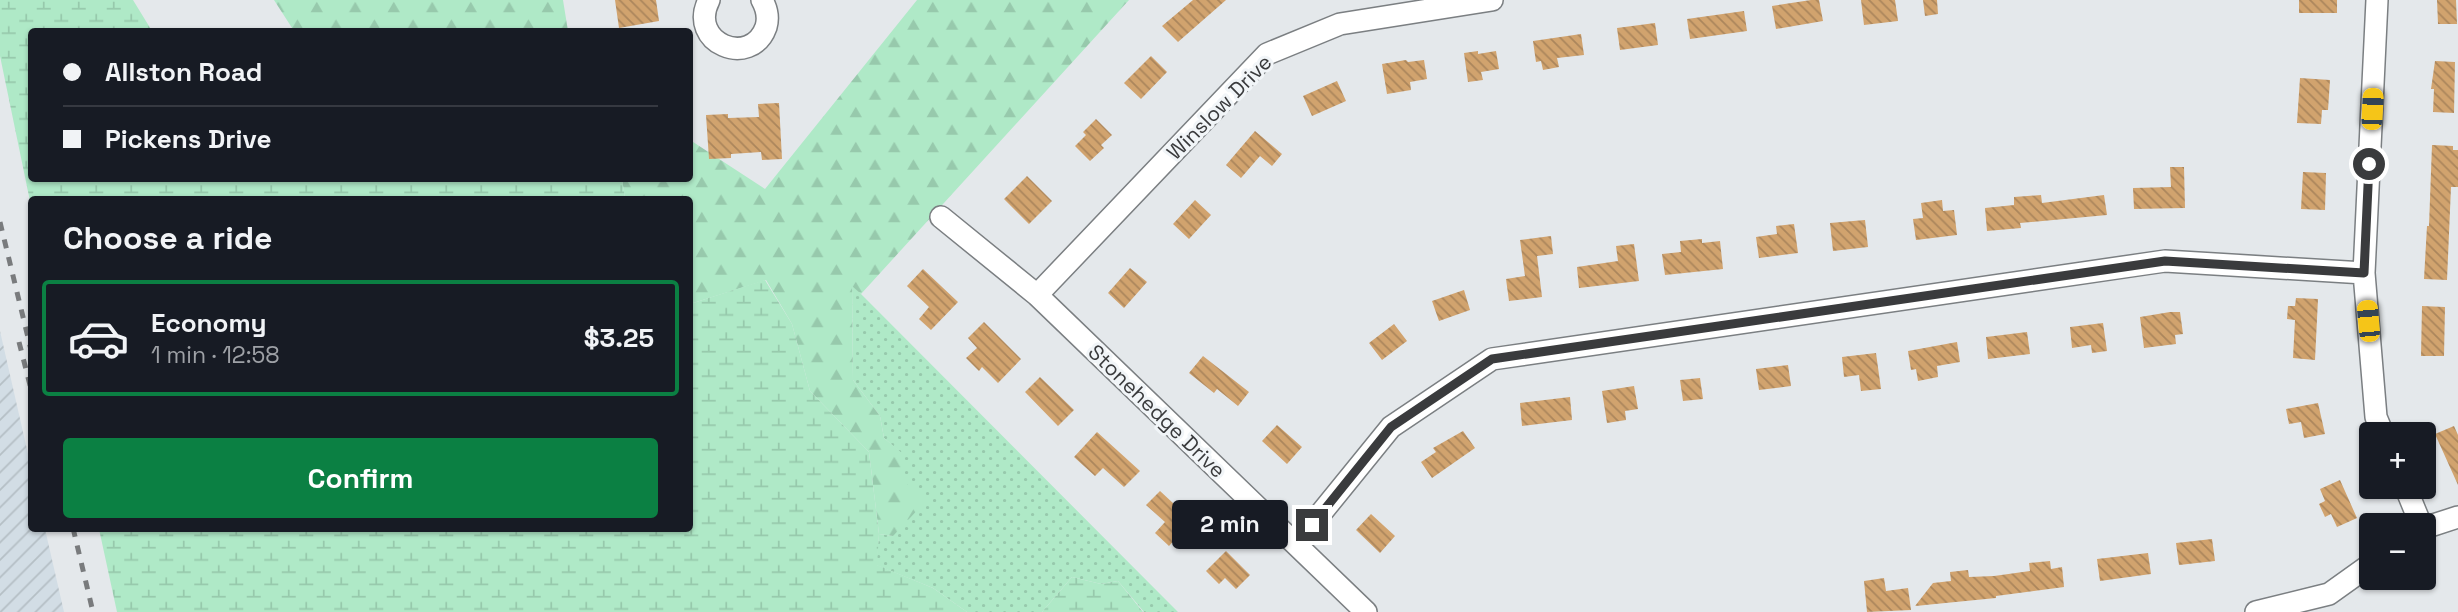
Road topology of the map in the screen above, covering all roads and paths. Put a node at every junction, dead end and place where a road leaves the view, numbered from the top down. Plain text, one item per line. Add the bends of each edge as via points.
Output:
1 (709, 0) edge
2 (762, 0) edge
3 (1492, 0) edge
4 (2377, 0) edge
5 (941, 217) dead end
6 (2364, 273) junction
7 (1037, 295) junction
8 (2377, 422) edge
9 (2458, 517) edge
10 (2436, 523) edge
11 (1296, 544) junction
12 (2359, 573) edge
13 (1366, 612) edge
14 (2256, 612) edge

1 - 2 street via 707,31 731,48 751,45 764,31 768,13
3 - 7 street, Winslow Drive via 1340,24 1267,54
4 - 6 street
5 - 7 street, Stonehedge Drive
6 - 8 street
6 - 11 street via 2165,261 1492,359 1391,427
7 - 11 street, Stonehedge Drive
9 - 10 street
11 - 13 street, Stonehedge Drive
12 - 14 street via 2329,594

